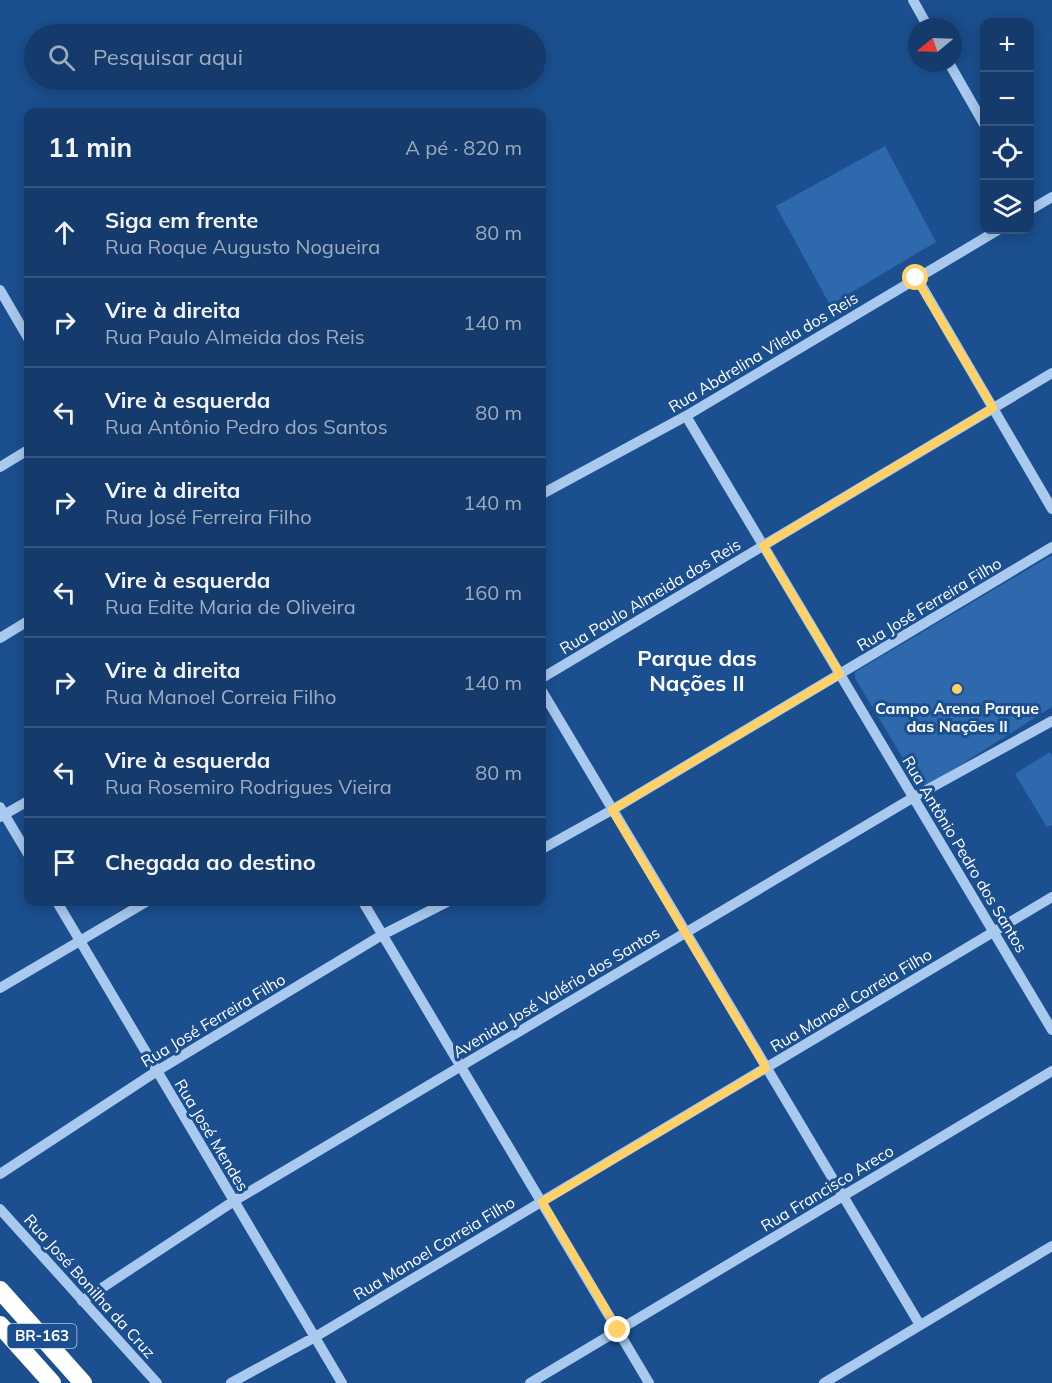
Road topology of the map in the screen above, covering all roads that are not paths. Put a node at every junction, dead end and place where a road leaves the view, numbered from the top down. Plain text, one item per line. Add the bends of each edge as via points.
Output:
1 (913, 0) edge
2 (923, 18) edge
3 (954, 72) edge
4 (980, 117) edge
5 (1052, 197) edge
6 (1034, 206) edge
7 (991, 234) edge
8 (916, 278) junction
9 (1, 294) edge
10 (24, 331) edge
11 (1052, 372) edge
12 (993, 408) junction
13 (686, 416) junction
14 (24, 452) edge
15 (0, 467) edge
16 (546, 492) edge
17 (1052, 509) edge
18 (763, 546) junction
19 (1052, 548) edge
20 (24, 623) edge
21 (0, 638) edge
22 (840, 674) junction
23 (546, 676) edge
24 (546, 698) edge
25 (1052, 721) edge
26 (914, 797) junction
27 (24, 803) edge
28 (612, 810) junction
29 (1, 813) edge
30 (546, 847) edge
31 (24, 848) edge
32 (1052, 897) edge
33 (60, 906) edge
34 (139, 906) edge
35 (365, 906) edge
36 (439, 906) edge
37 (994, 932) junction
38 (686, 933) junction
39 (382, 935) junction
40 (81, 940) junction
41 (0, 988) edge
42 (1052, 1030) edge
43 (461, 1066) junction
44 (766, 1068) junction
45 (157, 1071) junction
46 (1052, 1071) edge
47 (0, 1174) edge
48 (843, 1196) junction
49 (234, 1201) junction
50 (542, 1202) junction
51 (0, 1209) edge
52 (1052, 1246) edge
53 (0, 1290) edge
54 (82, 1300) junction
55 (0, 1325) edge
56 (920, 1326) junction
57 (618, 1330) junction
58 (315, 1337) junction
59 (52, 1383) edge
60 (83, 1383) edge
61 (157, 1383) edge
62 (231, 1383) edge
63 (342, 1383) edge
64 (530, 1383) edge
65 (649, 1383) edge
66 (824, 1383) edge

1 - 2 street
3 - 4 street
5 - 6 street
7 - 8 street, Rua Abdrelina Vilela dos Reis
8 - 12 street
8 - 13 street, Rua Abdrelina Vilela dos Reis
9 - 10 street
11 - 12 street, Rua Paulo Almeida dos Reis
12 - 17 street
12 - 18 street, Rua Paulo Almeida dos Reis
13 - 16 street, Rua Abdrelina Vilela dos Reis
13 - 18 street, Rua Antônio Pedro dos Santos
14 - 15 street
18 - 22 street, Rua Antônio Pedro dos Santos
18 - 23 street, Rua Paulo Almeida dos Reis
19 - 22 street, Rua José Ferreira Filho
20 - 21 street
22 - 26 street, Rua Antônio Pedro dos Santos
22 - 28 street, Rua José Ferreira Filho
24 - 28 street
25 - 26 street, Avenida José Valério dos Santos
26 - 37 street, Rua Antônio Pedro dos Santos
26 - 38 street, Avenida José Valério dos Santos
27 - 29 street
28 - 30 street, Rua José Ferreira Filho
28 - 38 street
29 - 31 street
32 - 37 street, Rua Manoel Correia Filho
33 - 40 street, Rua José Mendes
34 - 40 street
35 - 39 street
36 - 39 street, Rua José Ferreira Filho
37 - 42 street, Rua Antônio Pedro dos Santos
37 - 44 street, Rua Manoel Correia Filho
38 - 43 street, Avenida José Valério dos Santos
38 - 44 street
39 - 43 street
39 - 45 street, Rua José Ferreira Filho
40 - 41 street
40 - 45 street, Rua José Mendes
43 - 49 street, Avenida José Valério dos Santos
43 - 50 street
44 - 48 street
44 - 50 street, Rua Manoel Correia Filho
45 - 47 street, Rua José Ferreira Filho
45 - 49 street, Rua José Mendes
46 - 48 street, Rua Francisco Areco
48 - 56 street
48 - 57 street, Rua Francisco Areco
49 - 54 street, Avenida José Valério dos Santos
49 - 58 street, Rua José Mendes
50 - 57 street
50 - 58 street, Rua Manoel Correia Filho
51 - 54 street, Rua José Bonilha da Cruz
52 - 56 street
53 - 60 highway, BR-163
54 - 61 street, Rua José Bonilha da Cruz
55 - 59 highway, BR-163
56 - 66 street
57 - 64 street, Rua Francisco Areco
57 - 65 street
58 - 62 street, Rua Manoel Correia Filho
58 - 63 street, Rua José Mendes

